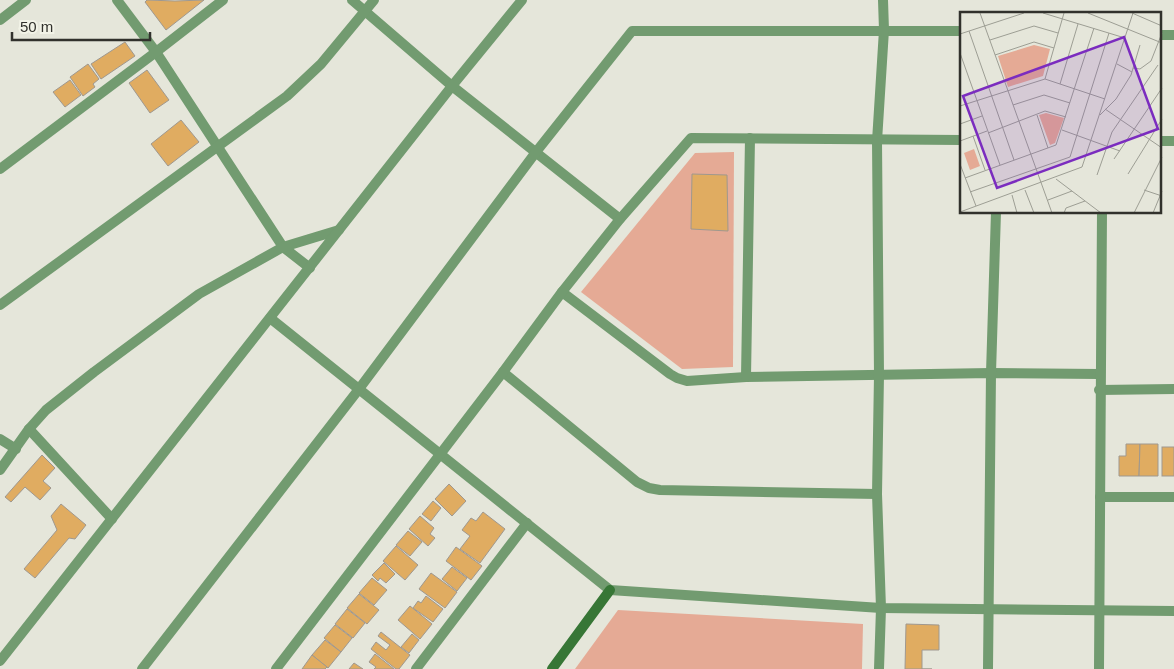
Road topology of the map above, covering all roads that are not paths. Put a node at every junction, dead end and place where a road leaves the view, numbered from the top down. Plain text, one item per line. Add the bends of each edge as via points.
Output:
1 (26, 0) edge
2 (117, 0) edge
3 (223, 0) edge
4 (352, 0) edge
5 (374, 0) edge
6 (522, 0) edge
7 (883, 0) edge
8 (364, 12) junction
9 (0, 20) edge
10 (884, 30) junction
11 (960, 31) edge
12 (156, 52) junction
13 (452, 86) junction
14 (750, 138) junction
15 (960, 140) edge
16 (877, 141) junction
17 (216, 147) junction
18 (536, 152) junction
19 (0, 169) edge
20 (996, 214) edge
21 (1102, 214) edge
22 (620, 219) junction
23 (340, 230) junction
24 (283, 247) junction
25 (310, 268) junction
26 (562, 292) junction
27 (0, 305) edge
28 (270, 318) junction
29 (503, 372) junction
30 (991, 373) junction
31 (1100, 374) junction
32 (879, 375) junction
33 (746, 377) junction
34 (359, 389) junction
35 (1174, 389) edge
36 (1099, 390) junction
37 (29, 429) junction
38 (0, 439) edge
39 (16, 449) junction
40 (440, 454) junction
41 (0, 470) edge
42 (877, 494) junction
43 (1100, 497) junction
44 (1174, 497) edge
45 (112, 519) junction
46 (526, 523) junction
47 (610, 590) junction
48 (881, 608) junction
49 (988, 610) junction
50 (1099, 611) junction
51 (1174, 611) edge
52 (0, 663) edge
53 (6, 669) edge
54 (142, 669) edge
55 (276, 669) edge
56 (416, 669) edge
57 (552, 669) edge
58 (879, 669) edge
59 (988, 669) edge
60 (1099, 669) edge

1 - 9 street
2 - 12 street
3 - 12 street
4 - 8 street
5 - 8 street
6 - 13 street
7 - 10 street
8 - 13 street
8 - 17 street via 299,86
10 - 11 street
10 - 16 street
10 - 18 street via 632,31
12 - 17 street
12 - 19 street
13 - 18 street
13 - 23 street
14 - 16 street
14 - 22 street via 691,138
14 - 33 street
15 - 16 street
16 - 32 street
17 - 24 street
17 - 27 street
18 - 22 street
18 - 34 street
20 - 30 street
21 - 31 street
22 - 26 street
23 - 24 street
23 - 25 street
24 - 25 street
24 - 37 street via 199,294 46,410
25 - 28 street
26 - 29 street
26 - 33 street via 677,378 687,381
28 - 34 street
28 - 45 street
29 - 40 street
29 - 42 street via 637,482 649,488
30 - 31 street
30 - 32 street
30 - 49 street
31 - 36 street
32 - 33 street
32 - 42 street
34 - 40 street
34 - 54 street
35 - 36 street
36 - 43 street
37 - 39 street
37 - 45 street
38 - 39 street
39 - 41 street
40 - 46 street
40 - 55 street
42 - 48 street
43 - 44 street
43 - 50 street
45 - 52 street
46 - 47 street
46 - 56 street
47 - 48 street
47 - 57 street
48 - 49 street
48 - 58 street
49 - 50 street
49 - 59 street
50 - 51 street
50 - 60 street
52 - 53 street

